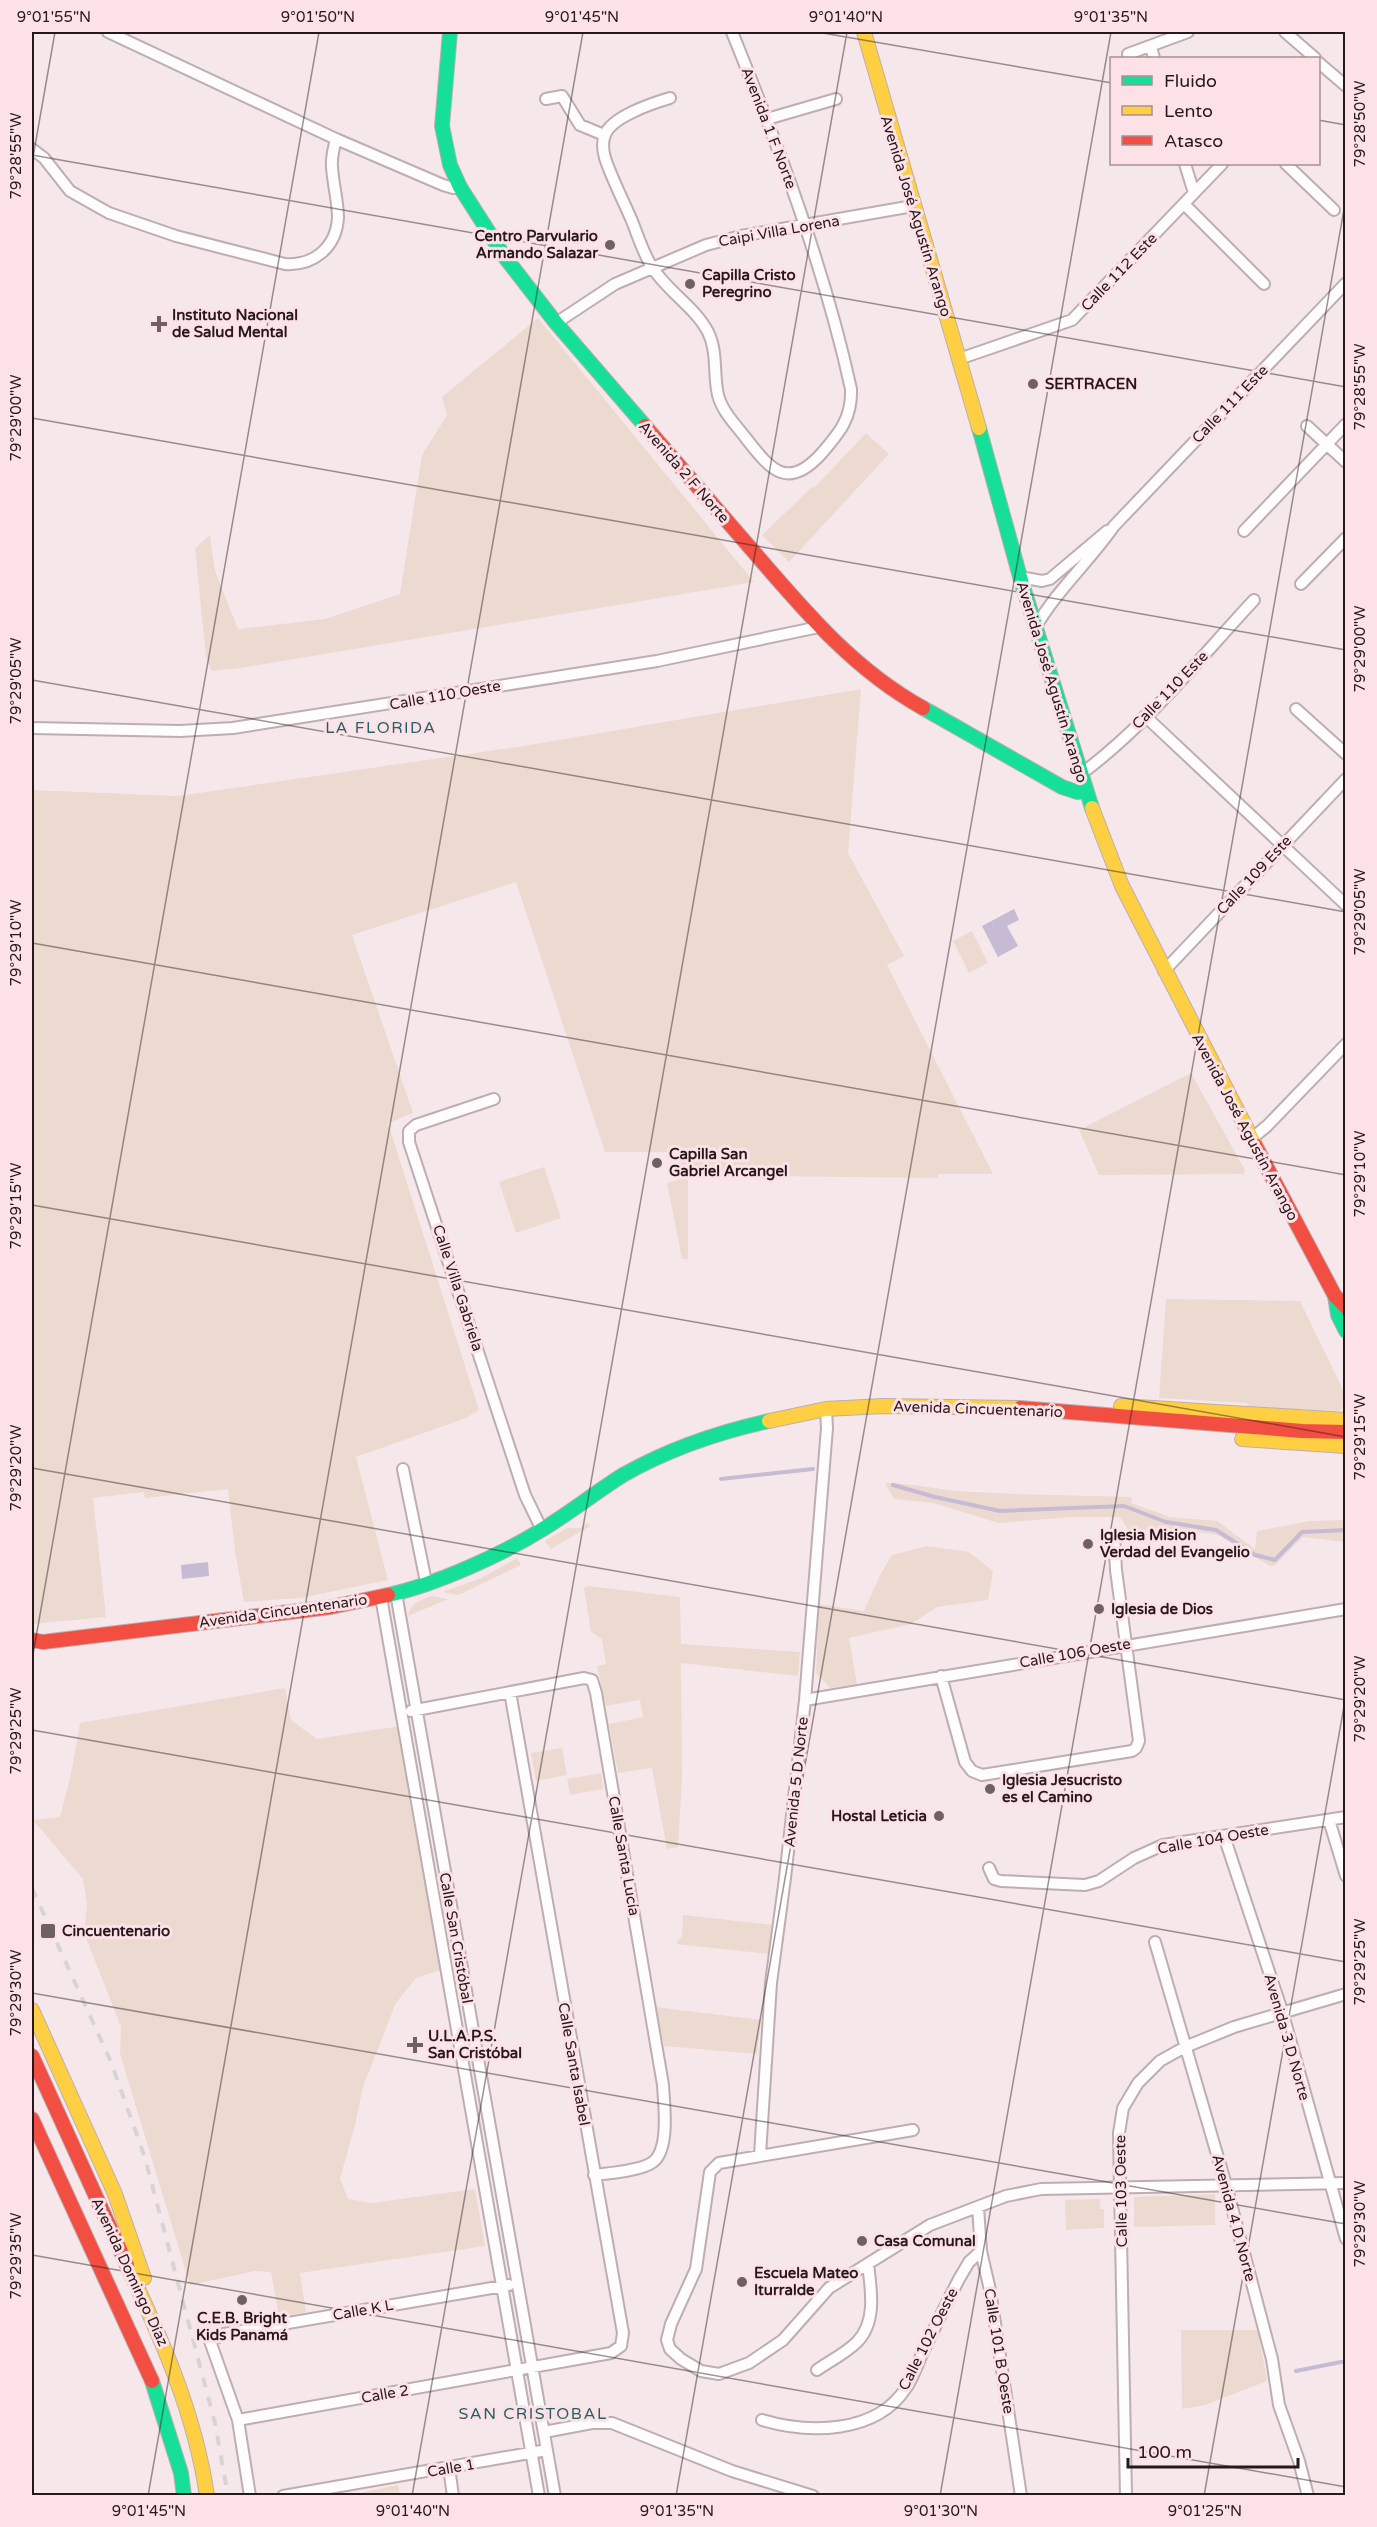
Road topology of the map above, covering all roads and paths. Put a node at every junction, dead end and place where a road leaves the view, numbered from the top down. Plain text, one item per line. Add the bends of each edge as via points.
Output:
1 (108, 32) edge
2 (450, 32) edge
3 (732, 32) edge
4 (864, 32) edge
5 (1188, 32) edge
6 (1285, 32) edge
7 (1151, 46) junction
8 (1128, 54) dead end
9 (1154, 57) edge
10 (1314, 57) edge
11 (1320, 64) edge
12 (1346, 86) edge
13 (670, 98) dead end
14 (546, 99) dead end
15 (836, 99) dead end
16 (767, 119) junction
17 (604, 135) junction
18 (336, 139) junction
19 (32, 149) edge
20 (1185, 165) edge
21 (1221, 165) edge
22 (1287, 165) edge
23 (460, 187) junction
24 (1194, 193) junction
25 (1184, 204) junction
26 (913, 206) junction
27 (1334, 210) dead end
28 (806, 226) junction
29 (652, 267) junction
30 (1346, 283) edge
31 (1264, 284) dead end
32 (556, 323) junction
33 (959, 359) junction
34 (1346, 424) edge
35 (1307, 426) dead end
36 (1326, 444) junction
37 (1346, 462) edge
38 (1114, 526) junction
39 (1244, 531) dead end
40 (1346, 538) edge
41 (1020, 577) junction
42 (1301, 584) dead end
43 (1254, 600) dead end
44 (819, 627) junction
45 (1035, 628) junction
46 (1296, 709) dead end
47 (1145, 716) junction
48 (32, 728) edge
49 (1346, 754) edge
50 (1081, 774) junction
51 (1346, 779) edge
52 (1085, 791) junction
53 (1283, 844) junction
54 (1346, 905) edge
55 (1164, 971) junction
56 (1346, 1044) edge
57 (494, 1099) dead end
58 (1251, 1139) junction
59 (1335, 1296) junction
60 (1346, 1307) edge
61 (1346, 1331) edge
62 (826, 1409) junction
63 (1054, 1412) junction
64 (1346, 1420) edge
65 (1346, 1432) edge
66 (1346, 1446) edge
67 (403, 1469) dead end
68 (542, 1530) junction
69 (1114, 1535) dead end
70 (426, 1582) junction
71 (396, 1593) junction
72 (381, 1597) junction
73 (1346, 1609) edge
74 (35, 1643) edge
75 (1127, 1644) junction
76 (941, 1676) junction
77 (510, 1692) junction
78 (805, 1700) junction
79 (417, 1710) junction
80 (402, 1712) junction
81 (1346, 1817) edge
82 (1329, 1820) junction
83 (1224, 1836) junction
84 (989, 1868) dead end
85 (1346, 1876) edge
86 (1155, 1942) dead end
87 (1346, 1994) edge
88 (32, 2010) edge
89 (1282, 2012) junction
90 (1185, 2047) junction
91 (32, 2056) edge
92 (32, 2119) edge
93 (913, 2130) dead end
94 (32, 2140) edge
95 (760, 2155) junction
96 (594, 2175) junction
97 (1329, 2183) junction
98 (1346, 2183) edge
99 (1226, 2185) junction
100 (1121, 2188) junction
101 (978, 2207) junction
102 (1346, 2239) edge
103 (981, 2251) junction
104 (868, 2264) junction
105 (518, 2283) junction
106 (503, 2286) junction
107 (120, 2312) junction
108 (164, 2346) junction
109 (533, 2368) junction
110 (817, 2370) dead end
111 (518, 2371) junction
112 (238, 2420) junction
113 (762, 2420) dead end
114 (544, 2432) junction
115 (547, 2450) junction
116 (531, 2454) junction
117 (449, 2468) junction
118 (349, 2490) edge
119 (184, 2496) edge
120 (207, 2496) edge
121 (250, 2496) edge
122 (283, 2496) edge
123 (453, 2496) edge
124 (539, 2496) edge
125 (555, 2496) edge
126 (813, 2496) edge
127 (1021, 2496) edge
128 (1126, 2496) edge
129 (1308, 2496) edge

1 - 18 street
2 - 23 main road, Avenida 2 F Norte via 442,126 450,165
3 - 16 street, Avenida 1 F Norte
4 - 26 main road, Avenida José Agustín Arango
5 - 7 street
6 - 10 street
7 - 8 street
7 - 9 street
11 - 12 street
13 - 17 street via 622,118
14 - 17 street via 562,96 580,125
15 - 16 street
16 - 28 street, Avenida 1 F Norte
17 - 29 street via 605,157
18 - 19 street via 332,166 338,219 327,247 300,266 176,236 109,213 70,191
18 - 23 street via 443,185
20 - 24 street
21 - 24 street, Calle 112 Este
22 - 27 street
23 - 32 main road, Avenida 2 F Norte via 504,256
24 - 25 street, Calle 112 Este
25 - 31 street
25 - 33 street, Calle 112 Este via 1072,320
26 - 28 street, Caipi Villa Lorena
26 - 33 main road, Avenida José Agustín Arango
28 - 29 street, Caipi Villa Lorena via 722,240
28 - 29 street, Avenida 1 F Norte via 846,366 851,405 841,431 801,471 776,471 766,465 724,411 718,397 708,331
29 - 32 street, Caipi Villa Lorena via 615,284
30 - 38 street, Calle 111 Este
32 - 44 main road, Avenida 2 F Norte
33 - 41 main road, Avenida José Agustín Arango
34 - 36 street
35 - 36 street
36 - 37 street
36 - 39 street
38 - 41 street, Calle 111 Este via 1050,579
38 - 45 street, Calle 111 Este via 1054,597
40 - 42 street
41 - 45 main road, Avenida José Agustín Arango
43 - 47 street, Calle 110 Este
44 - 48 street, Calle 110 Oeste via 657,661 233,728
44 - 52 main road, Avenida 2 F Norte via 853,660 904,698 1062,787
45 - 50 main road, Avenida José Agustín Arango
46 - 49 street
47 - 50 street, Calle 110 Este
47 - 53 street
50 - 52 main road, Avenida José Agustín Arango
51 - 53 street, Calle 109 Este
52 - 55 main road, Avenida José Agustín Arango via 1122,886
53 - 54 street
53 - 55 street, Calle 109 Este
55 - 58 main road, Avenida José Agustín Arango
56 - 58 street
57 - 68 street, Calle Villa Gabriela via 416,1125 409,1131 410,1142 525,1496
58 - 59 main road, Avenida José Agustín Arango
59 - 60 main road, Avenida José Agustín Arango
59 - 61 main road, Avenida José Agustín Arango
62 - 63 main road, Avenida Cincuentenario via 950,1405
62 - 68 main road, Avenida Cincuentenario via 747,1425 684,1446 624,1475
62 - 78 street, Avenida 5 D Norte
63 - 64 main road via 1087,1405 1158,1406
63 - 65 main road, Avenida Cincuentenario
63 - 66 main road via 1086,1423
67 - 70 street
68 - 70 main road, Avenida Cincuentenario via 464,1569
69 - 75 street
70 - 71 main road, Avenida Cincuentenario
71 - 72 main road, Avenida Cincuentenario
71 - 79 street, Calle San Cristóbal
72 - 74 main road, Avenida Cincuentenario via 254,1618
72 - 80 street, Calle San Cristóbal
73 - 75 street, Calle 106 Oeste
75 - 76 street, Calle 106 Oeste
75 - 76 street via 1139,1741 1132,1751 982,1776 964,1762
76 - 78 street, Calle 106 Oeste
77 - 79 street, Calle Santa Lucía
77 - 96 street, Calle Santa Isabel
77 - 96 street, Calle Santa Lucía via 584,1678 592,1680 596,1693 666,2115 663,2142 654,2161
78 - 95 street, Avenida 5 D Norte via 771,1983
79 - 80 street, Calle Santa Lucía
79 - 105 street, Calle San Cristóbal
80 - 106 street, Calle San Cristóbal
81 - 82 street, Calle 104 Oeste
82 - 83 street, Calle 104 Oeste
82 - 85 street
83 - 84 street, Calle 104 Oeste via 1163,1845 1085,1885 1001,1881 994,1879
83 - 89 street, Avenida 3 D Norte
86 - 90 street, Avenida 4 D Norte
87 - 89 street, Calle 103 Oeste
88 - 108 main road via 115,2194
89 - 90 street, Calle 103 Oeste via 1234,2026
89 - 97 street, Avenida 3 D Norte
90 - 99 street, Avenida 4 D Norte
90 - 100 street, Calle 103 Oeste via 1160,2061 1138,2083 1123,2108 1119,2133
91 - 108 main road, Avenida Domingo Díaz
92 - 107 main road, Avenida Domingo Díaz
93 - 95 street
94 - 107 main road
95 - 104 street via 719,2163 710,2172 696,2269 671,2324 667,2340 670,2349 710,2373 719,2374 749,2363 783,2340 829,2288
96 - 109 street, Calle Santa Isabel via 623,2333 621,2346 611,2353
97 - 98 street
97 - 99 street
97 - 102 street, Avenida 3 D Norte
99 - 100 street
99 - 129 street, Avenida 4 D Norte via 1272,2359 1279,2405
100 - 101 street via 1041,2189
100 - 128 street, Calle 103 Oeste
101 - 103 street, Calle 101 B Oeste
101 - 104 street via 930,2225
103 - 113 street, Calle 102 Oeste via 959,2279 906,2388 881,2411 849,2425 823,2430
103 - 127 street, Calle 101 B Oeste
104 - 110 street via 873,2300 858,2341
105 - 106 street, Calle K L
105 - 109 street, Calle San Cristóbal
106 - 111 street, Calle San Cristóbal
106 - 112 street, Calle K L via 224,2334 210,2341
107 - 119 main road, Avenida Domingo Díaz via 155,2387 181,2473
108 - 120 main road, Avenida Domingo Díaz via 195,2428
109 - 111 street, Calle 2
109 - 114 street, Calle San Cristóbal
111 - 112 street, Calle 2
111 - 116 street, Calle San Cristóbal
112 - 121 street
114 - 115 street, Calle San Cristóbal
114 - 126 street via 612,2423 732,2471
115 - 116 street, Calle 1
115 - 125 street, Calle San Cristóbal
116 - 117 street, Calle 1
116 - 124 street, Calle San Cristóbal
117 - 118 street, Calle 1
117 - 123 street
118 - 122 street, Calle 1

